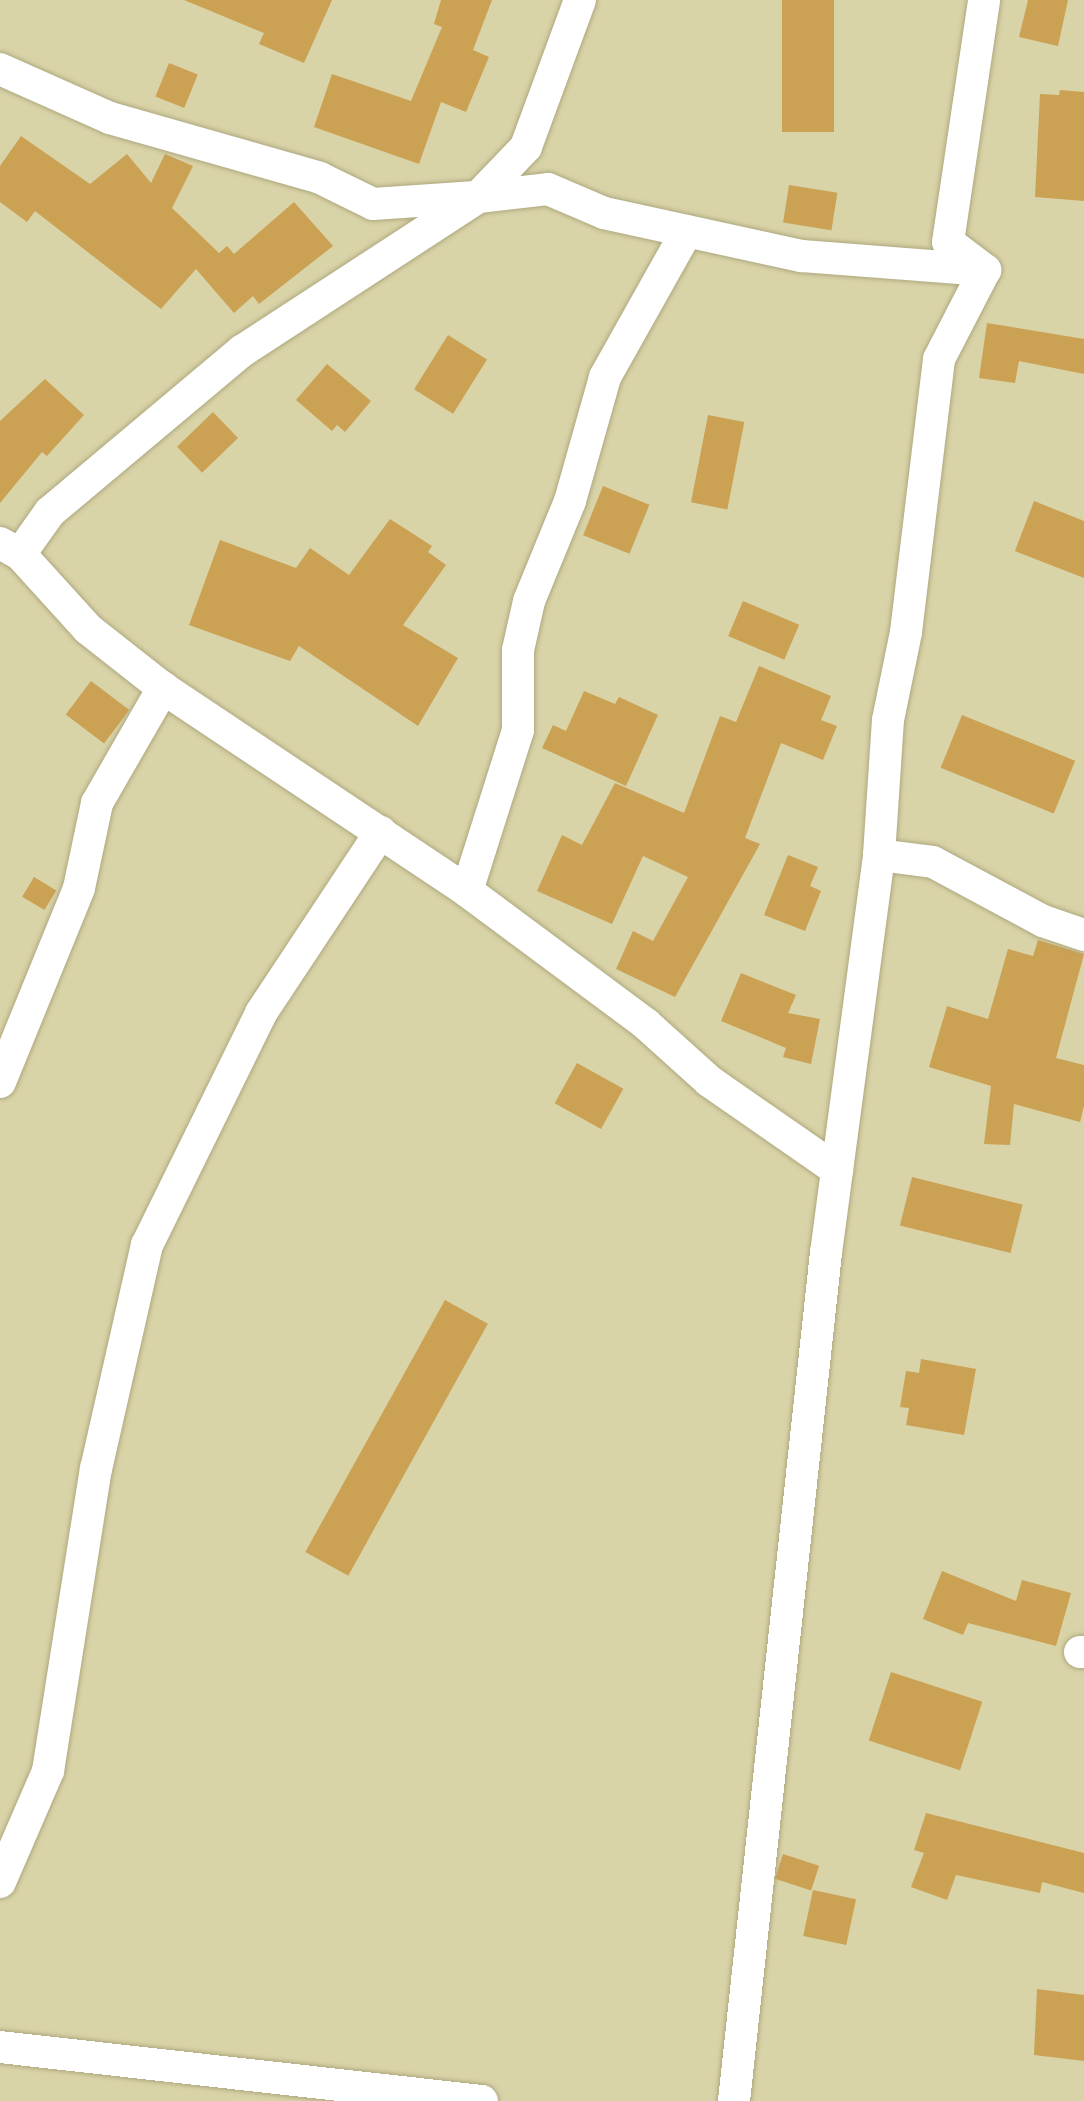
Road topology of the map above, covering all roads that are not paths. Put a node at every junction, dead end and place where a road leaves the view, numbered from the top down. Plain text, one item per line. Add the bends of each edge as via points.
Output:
1 (580, 0) edge
2 (984, 0) edge
3 (0, 69) edge
4 (478, 197) junction
5 (687, 231) junction
6 (985, 270) junction
7 (10, 548) edge
8 (163, 688) junction
9 (381, 832) junction
10 (879, 855) junction
11 (467, 891) junction
12 (1084, 935) edge
13 (0, 1082) edge
14 (837, 1170) junction
15 (0, 1882) edge
16 (0, 2047) edge
17 (310, 2092) edge
18 (482, 2101) edge
19 (734, 2101) edge

1 - 4 street via 526,147
2 - 6 street via 948,242
3 - 4 street via 110,118 320,178 373,204
4 - 5 street via 548,189 604,213
4 - 7 street via 242,351
5 - 6 street via 802,256
5 - 11 street via 605,377 570,501 529,601 518,650 518,730
6 - 10 street via 939,359 906,632 886,735
7 - 8 street via 88,629
8 - 9 street
8 - 13 street via 97,803 79,888
9 - 11 street
9 - 15 street via 261,1013 147,1245 96,1469 48,1771
10 - 12 street via 933,862 1043,921
10 - 14 street
11 - 14 street via 646,1024 709,1081
14 - 19 street
16 - 17 street
17 - 18 street

